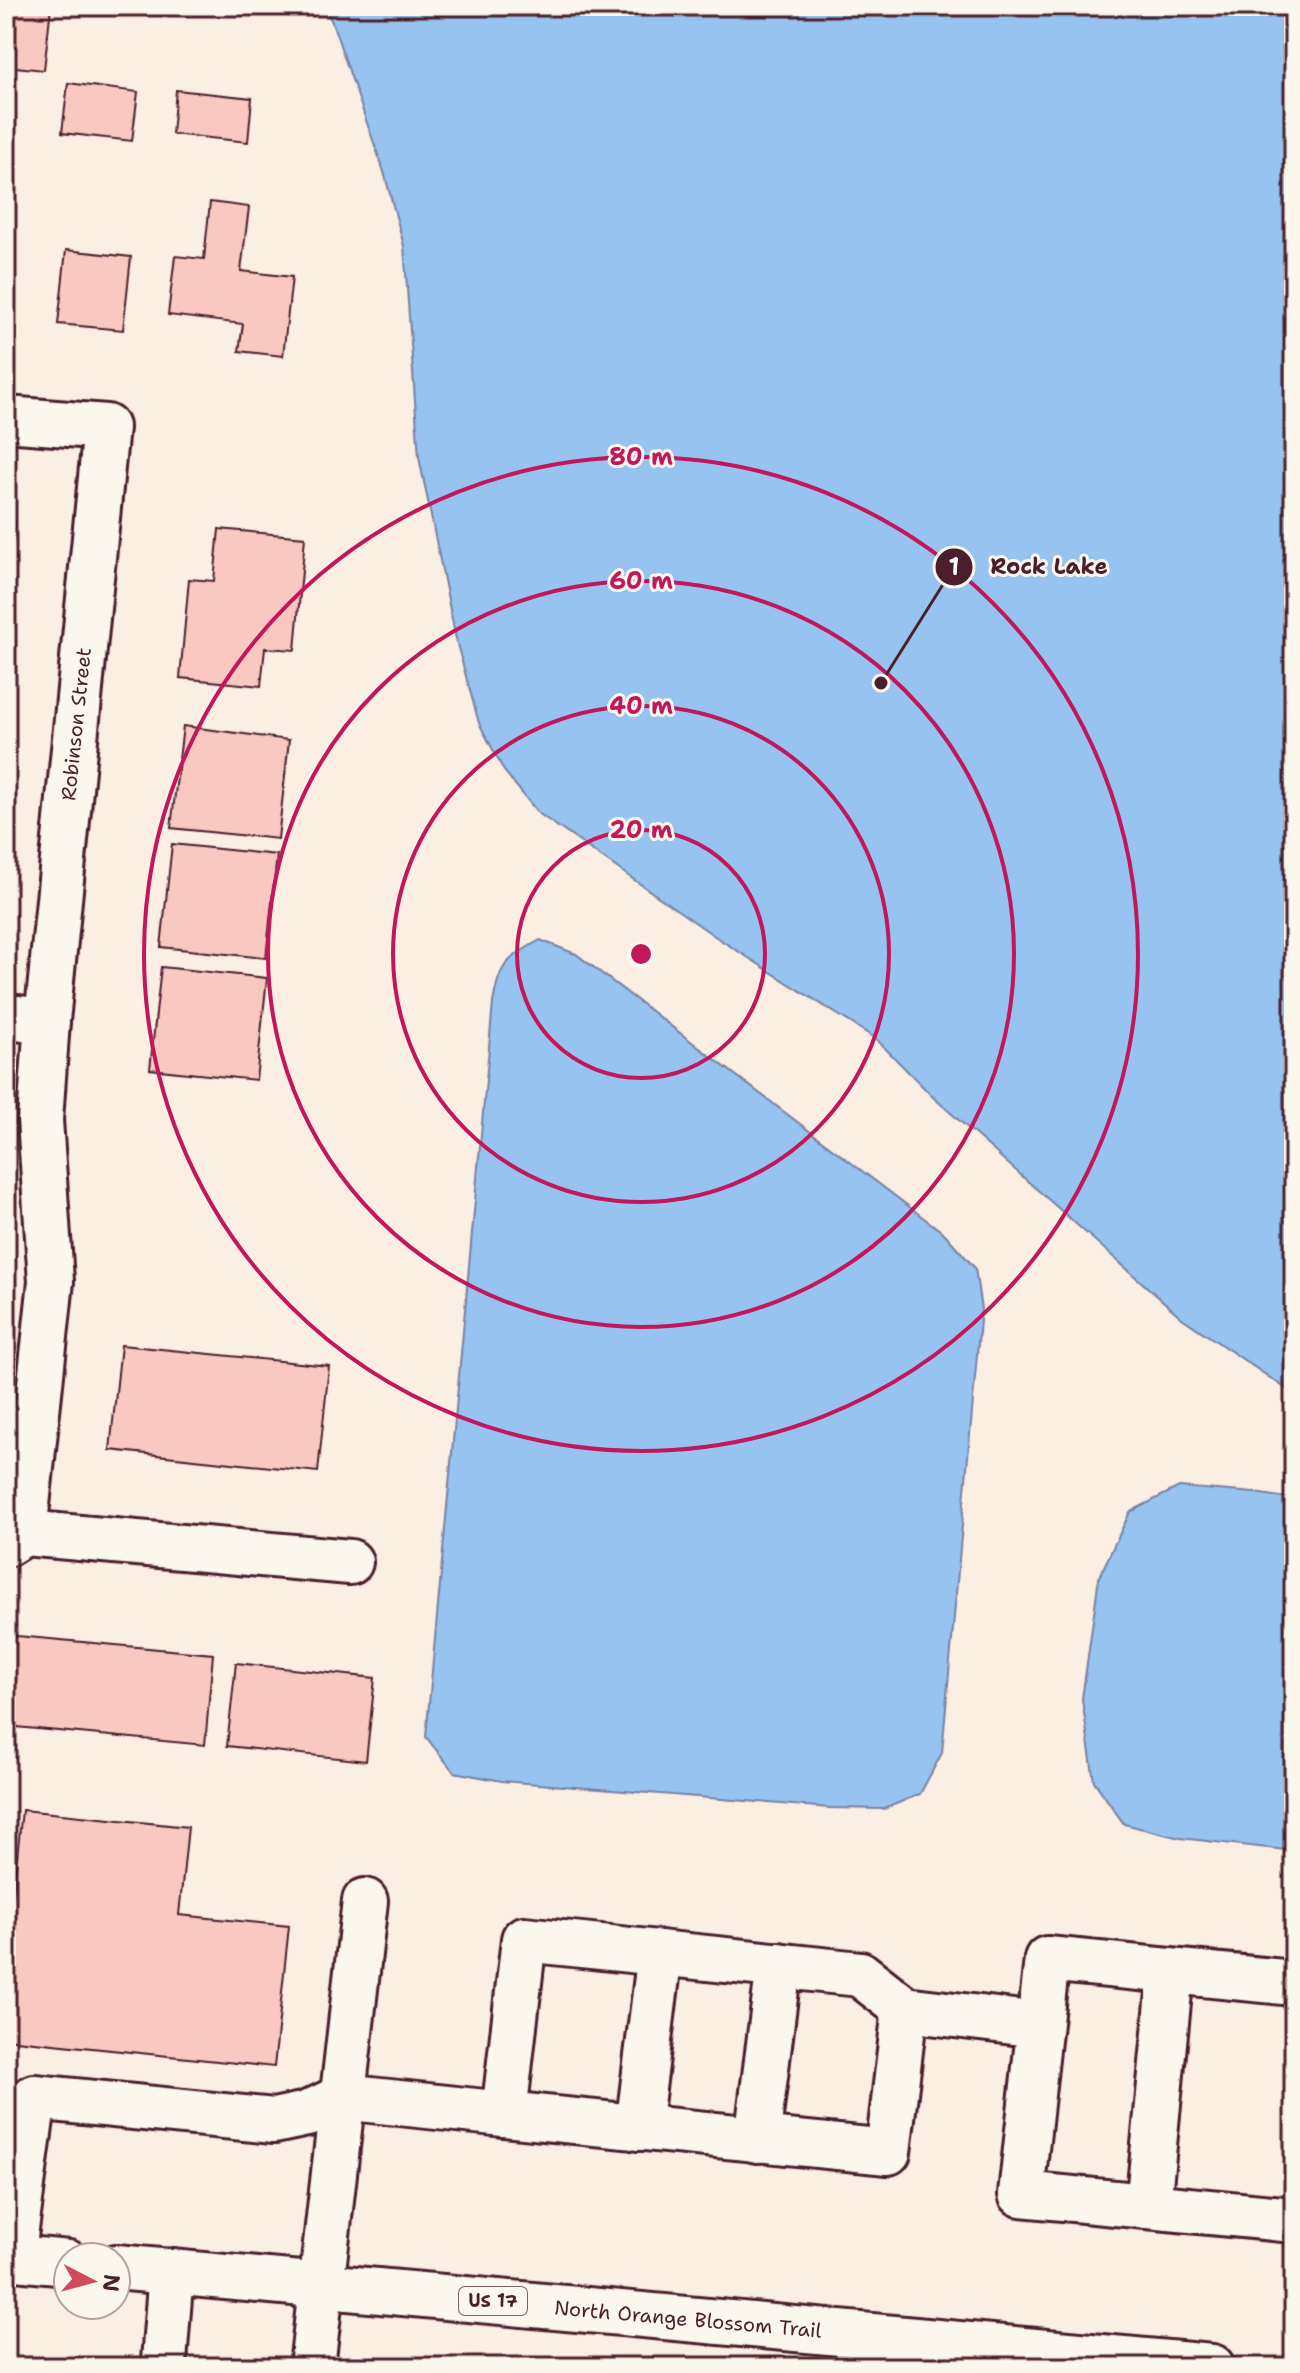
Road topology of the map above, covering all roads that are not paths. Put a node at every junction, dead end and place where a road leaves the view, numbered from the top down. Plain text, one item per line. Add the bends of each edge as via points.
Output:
1 (6, 419) edge
2 (26, 1019) edge
3 (15, 1539) edge
4 (350, 1562) dead end
5 (365, 1901) dead end
6 (660, 1953) junction
7 (779, 1965) junction
8 (1171, 1972) junction
9 (1294, 1983) edge
10 (905, 2009) junction
11 (1039, 2025) junction
12 (342, 2097) junction
13 (504, 2114) junction
14 (638, 2128) junction
15 (757, 2140) junction
16 (1148, 2206) junction
17 (1294, 2220) edge
18 (9, 2257) edge
19 (52, 2261) edge
20 (132, 2268) edge
21 (171, 2272) junction
22 (320, 2285) junction
23 (165, 2365) edge
24 (312, 2367) edge
25 (1212, 2367) edge

1 - 2 main road, Robinson Street via 106,427
2 - 3 main road, Robinson Street via 40,1120 51,1281
3 - 4 main road
5 - 12 main road
6 - 7 main road
6 - 13 main road via 524,1939
6 - 14 main road
7 - 10 main road via 860,1974
7 - 15 main road
8 - 9 main road
8 - 11 main road via 1047,1959
8 - 16 main road
10 - 11 main road
10 - 15 main road via 888,2152
11 - 16 main road via 1021,2194
12 - 13 main road
12 - 18 main road via 307,2114 274,2121 34,2097
12 - 22 main road
13 - 14 main road
14 - 15 main road
16 - 17 main road
18 - 19 main road
20 - 21 main road, North Orange Blossom Trail / US 17
21 - 22 main road, North Orange Blossom Trail / US 17
21 - 23 main road
22 - 24 main road
22 - 25 main road, North Orange Blossom Trail / US 17

